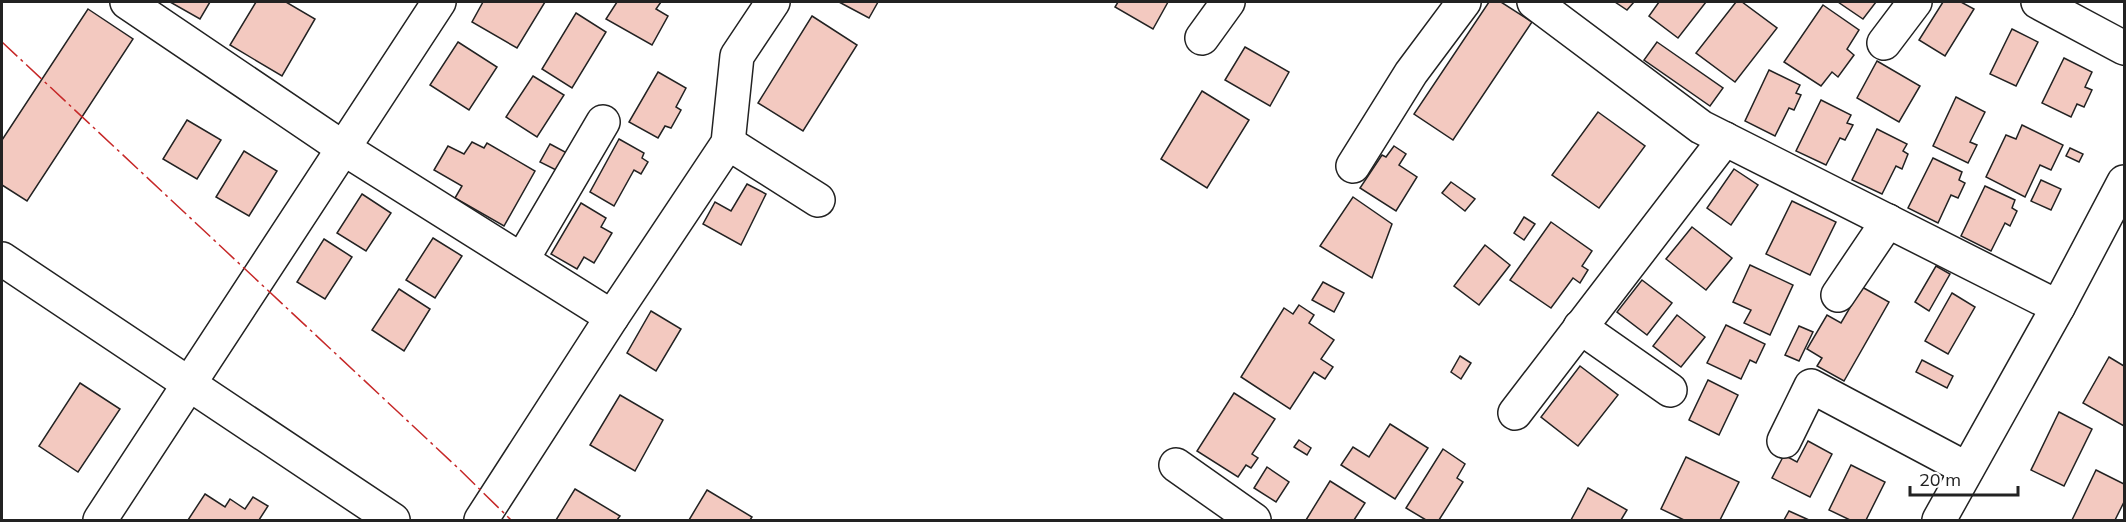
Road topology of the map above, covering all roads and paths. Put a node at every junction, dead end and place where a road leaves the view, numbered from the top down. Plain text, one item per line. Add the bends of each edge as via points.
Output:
1 (127, 2) edge
2 (439, 2) edge
3 (773, 2) edge
4 (1228, 2) edge
5 (1464, 2) edge
6 (1534, 2) edge
7 (1915, 2) edge
8 (2038, 2) edge
9 (1202, 38) dead end
10 (1884, 44) dead end
11 (2124, 48) edge
12 (603, 122) dead end
13 (1725, 139) junction
14 (728, 143) junction
15 (343, 148) junction
16 (1353, 166) dead end
17 (2124, 182) edge
18 (818, 200) dead end
19 (1888, 221) junction
20 (2, 259) edge
21 (522, 260) junction
22 (1838, 295) dead end
23 (2058, 307) junction
24 (612, 317) junction
25 (1580, 327) junction
26 (189, 384) junction
27 (1670, 390) dead end
28 (1515, 413) dead end
29 (1784, 441) dead end
30 (1176, 465) dead end
31 (1967, 470) junction
32 (100, 520) edge
33 (393, 520) edge
34 (481, 520) edge
35 (1254, 520) edge
36 (1939, 520) edge

1 - 15 street
2 - 15 street
3 - 14 street via 737,56
4 - 9 street
5 - 16 street via 1411,73
6 - 13 street via 1701,128
7 - 10 street
8 - 11 street
12 - 21 street
13 - 19 street
13 - 25 street
14 - 18 street
14 - 24 street
15 - 21 street
15 - 26 street
17 - 23 street
19 - 22 street
19 - 23 street
20 - 26 street
21 - 24 street
23 - 31 street
24 - 34 street
25 - 27 street
25 - 28 street
26 - 32 street
26 - 33 street
29 - 31 street via 1811,386
30 - 35 street
31 - 36 street

